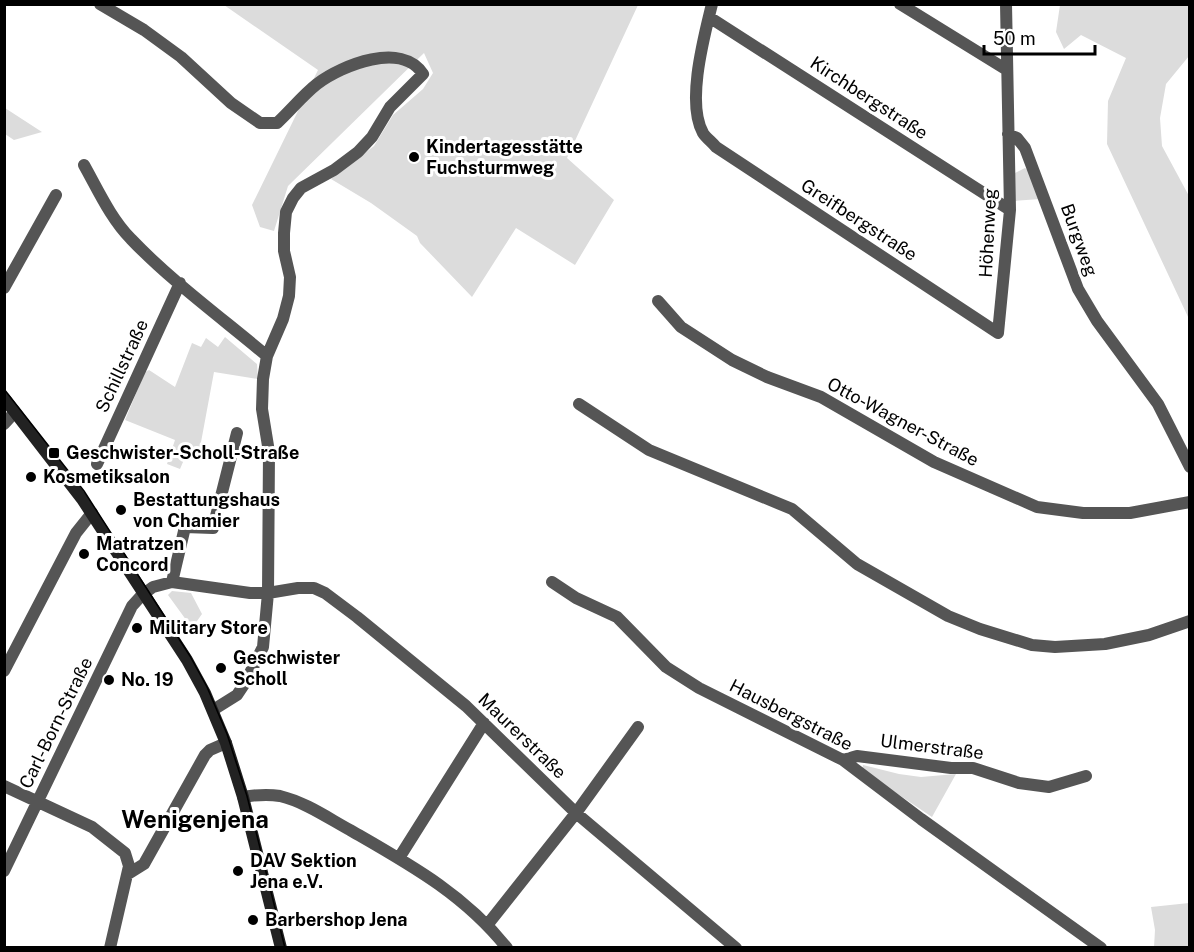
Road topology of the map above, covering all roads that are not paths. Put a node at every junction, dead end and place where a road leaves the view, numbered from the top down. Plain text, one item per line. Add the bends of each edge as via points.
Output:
1 (100, 4) edge
2 (900, 4) edge
3 (1006, 4) edge
4 (711, 11) edge
5 (1007, 70) junction
6 (1008, 134) junction
7 (84, 165) dead end
8 (56, 195) dead end
9 (1010, 210) junction
10 (180, 283) junction
11 (4, 288) edge
12 (658, 301) dead end
13 (998, 333) joint
14 (267, 356) junction
15 (4, 398) edge
16 (579, 404) dead end
17 (15, 412) junction
18 (4, 424) edge
19 (237, 433) dead end
20 (97, 464) dead end
21 (1190, 467) edge
22 (1190, 502) edge
23 (92, 513) junction
24 (172, 582) junction
25 (552, 582) dead end
26 (144, 593) junction
27 (268, 593) junction
28 (1190, 621) edge
29 (4, 671) edge
30 (213, 710) junction
31 (484, 723) junction
32 (638, 727) dead end
33 (226, 743) junction
34 (843, 760) junction
35 (1086, 776) dead end
36 (4, 786) edge
37 (243, 797) junction
38 (38, 801) junction
39 (576, 813) junction
40 (399, 858) junction
41 (4, 871) edge
42 (128, 874) junction
43 (488, 924) junction
44 (110, 948) edge
45 (281, 948) edge
46 (507, 948) edge
47 (736, 948) edge
48 (1101, 948) edge

1 - 14 street via 181,57 231,103 260,123 277,123 316,85 358,63 405,58 417,64 423,74 390,107 358,152 301,188 292,198 284,233 289,296
2 - 5 street
3 - 5 street
4 - 9 street, Kirchbergstraße
4 - 13 street, Greifbergstraße via 696,89 696,113 703,133 716,147
5 - 6 street
6 - 9 street, Höhenweg
6 - 21 street, Burgweg via 1024,148 1038,178 1078,289 1158,404
7 - 10 street via 130,238
8 - 11 street
9 - 13 street, Höhenweg
10 - 14 street
10 - 20 street, Schillstraße
12 - 22 street, Otto-Wagner-Straße via 681,327 732,360 821,397 934,462 1037,507 1083,513 1130,513
14 - 27 street via 262,409 269,452
15 - 17 street
16 - 28 street via 649,450 792,509 857,564 948,616 980,629 1032,645 1055,647 1105,644
17 - 18 street
17 - 23 street
19 - 24 street via 213,528 185,527
23 - 26 street
23 - 29 street via 76,533
24 - 26 street
24 - 27 street, Maurerstraße
25 - 34 street, Hausbergstraße via 617,617 666,667 699,688
26 - 30 street via 188,660
26 - 38 street, Carl-Born-Straße via 132,606
27 - 30 street via 263,647 237,695
27 - 31 street, Maurerstraße via 298,588 325,593
30 - 33 street
31 - 39 street, Maurerstraße
31 - 40 street
32 - 39 street
33 - 37 street
33 - 42 street via 206,755 144,864
34 - 35 street, Ulmerstraße via 856,756 973,768 1019,783 1049,787
34 - 48 street, Hausbergstraße
36 - 38 street
37 - 40 street via 278,796 317,812
37 - 45 street
38 - 41 street, Carl-Born-Straße
38 - 42 street via 92,827 113,842 128,859
39 - 43 street
39 - 47 street, Maurerstraße
40 - 43 street via 436,881
42 - 44 street
43 - 46 street

